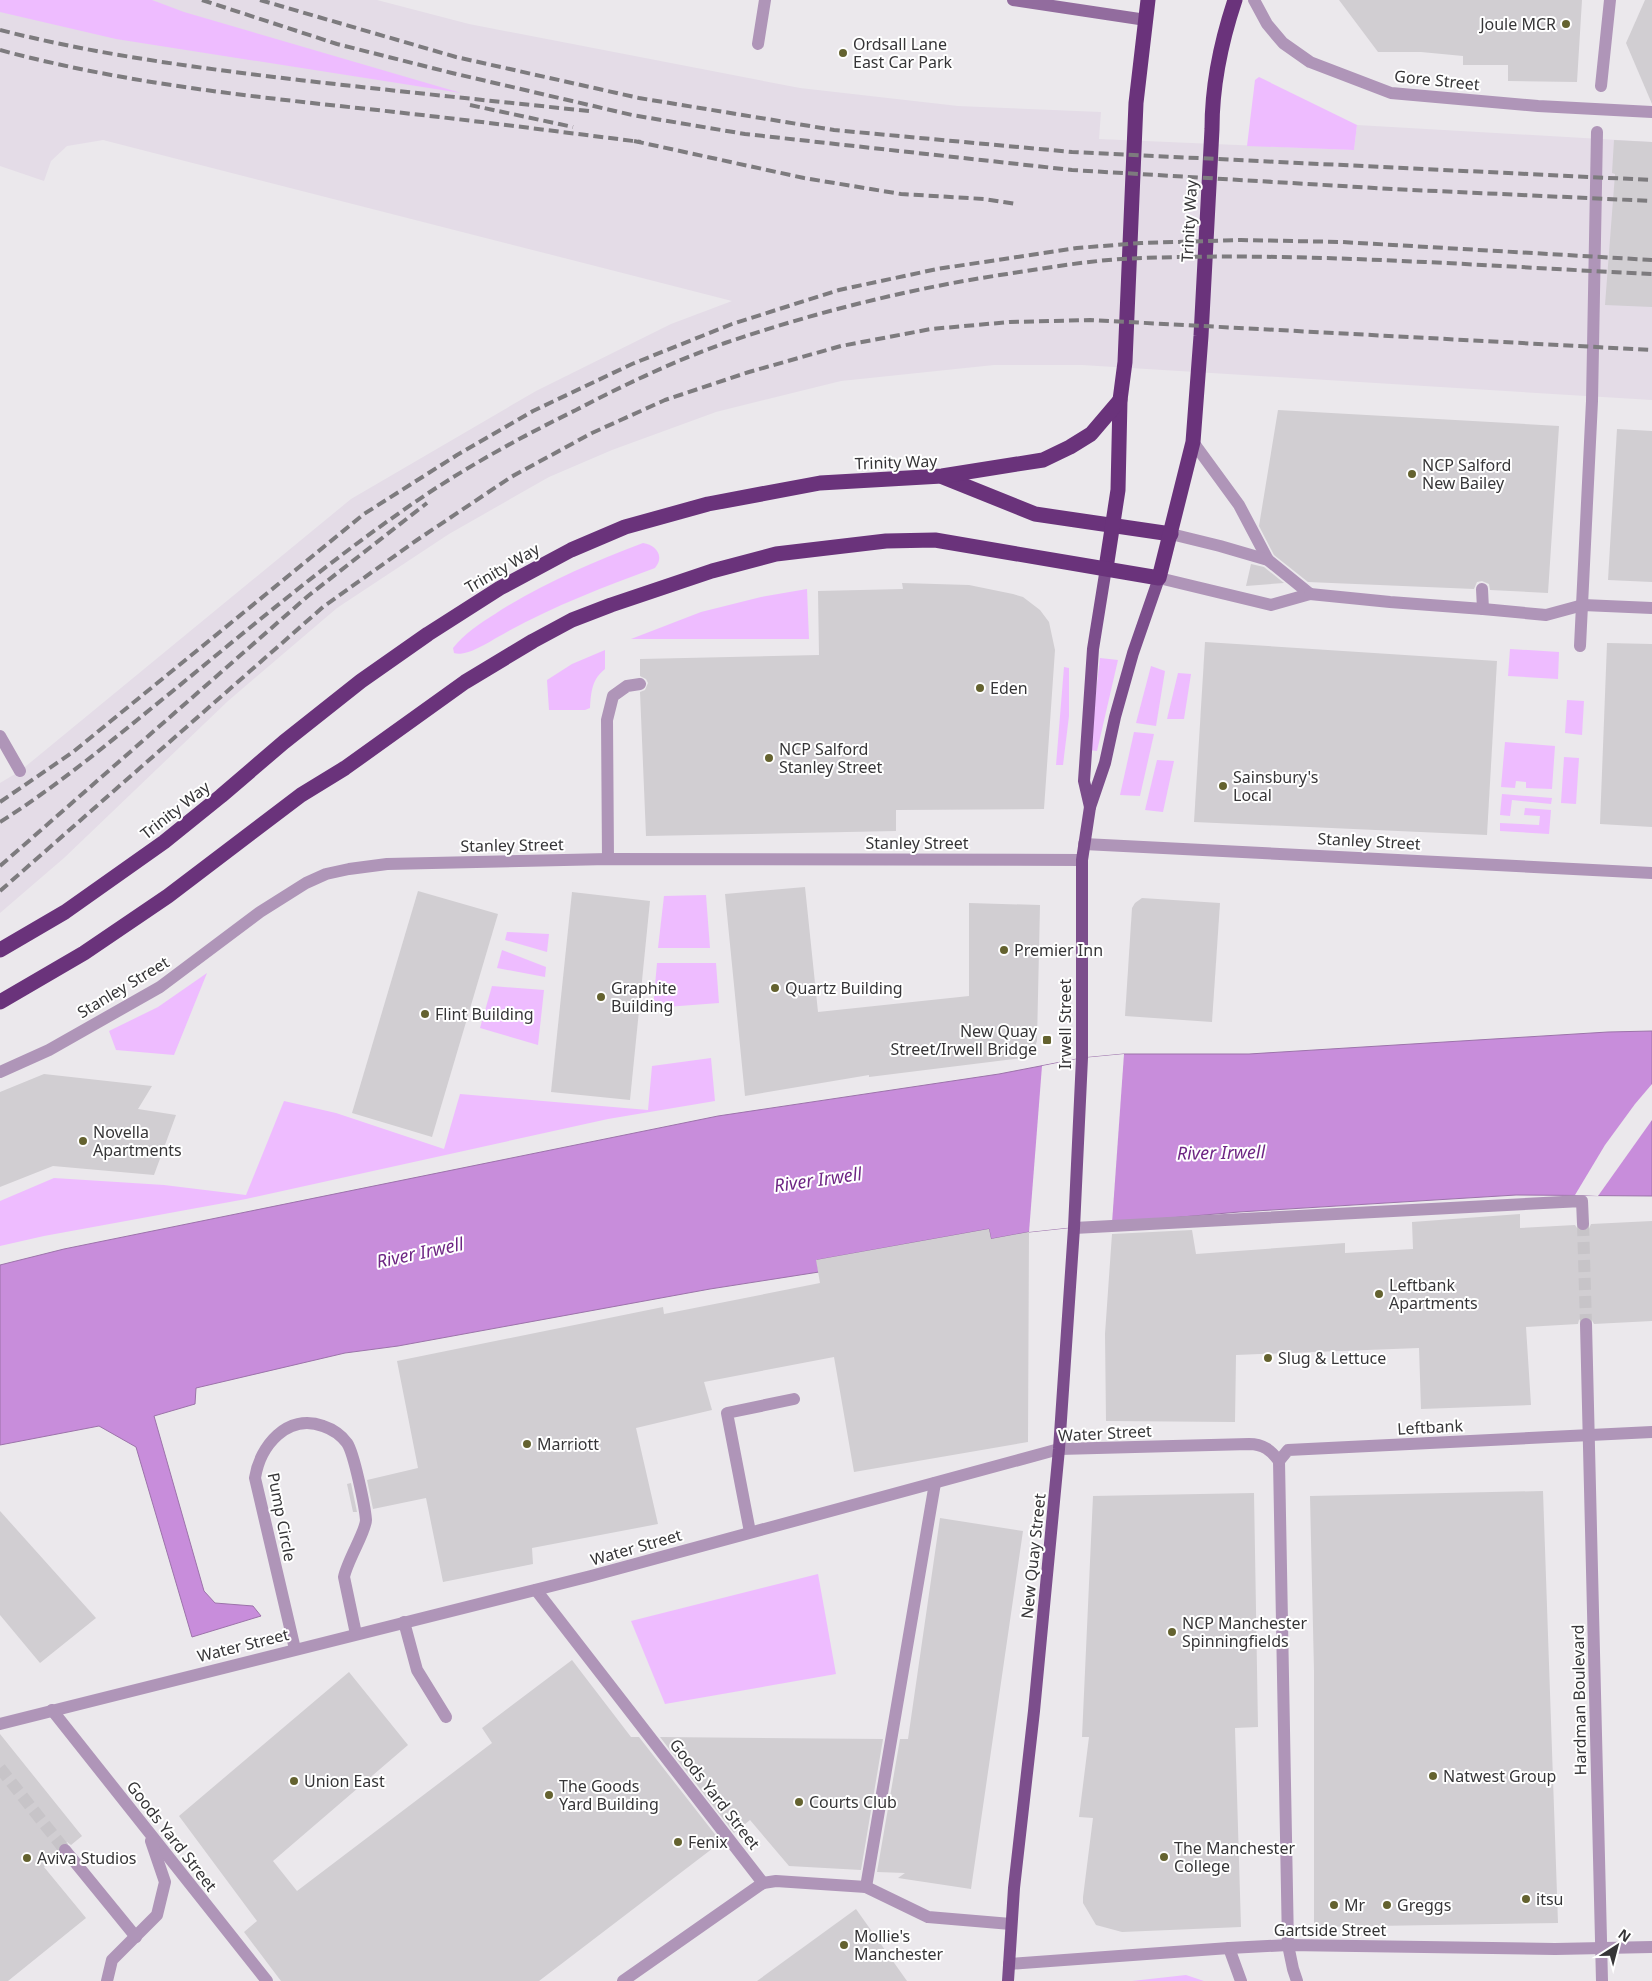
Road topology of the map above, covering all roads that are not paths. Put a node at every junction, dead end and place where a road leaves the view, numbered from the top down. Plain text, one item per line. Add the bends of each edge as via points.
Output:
1 (765, 0) edge
2 (1013, 0) edge
3 (1148, 0) edge
4 (1235, 0) edge
5 (1254, 0) edge
6 (1610, 0) edge
7 (1146, 20) junction
8 (758, 44) dead end
9 (1601, 86) dead end
10 (1652, 112) edge
11 (1598, 132) dead end
12 (1120, 400) junction
13 (1193, 442) junction
14 (942, 476) junction
15 (1114, 524) junction
16 (1171, 534) junction
17 (1268, 560) junction
18 (1106, 568) junction
19 (1159, 578) junction
20 (1482, 590) dead end
21 (1310, 594) junction
22 (1583, 605) junction
23 (1652, 608) edge
24 (1483, 609) junction
25 (1580, 646) dead end
26 (640, 684) dead end
27 (0, 736) edge
28 (20, 771) dead end
29 (1090, 807) junction
30 (1084, 844) junction
31 (608, 859) junction
32 (1082, 860) junction
33 (1652, 874) edge
34 (0, 950) edge
35 (0, 1002) edge
36 (0, 1072) edge
37 (1077, 1151) joint
38 (1583, 1224) tunnel mouth
39 (1074, 1228) junction
40 (1586, 1324) tunnel mouth
41 (794, 1398) dead end
42 (1652, 1432) edge
43 (1588, 1436) junction
44 (1059, 1449) junction
45 (1278, 1461) junction
46 (934, 1483) junction
47 (750, 1532) junction
48 (536, 1590) junction
49 (404, 1622) junction
50 (356, 1634) junction
51 (295, 1649) junction
52 (52, 1710) junction
53 (446, 1717) dead end
54 (0, 1724) edge
55 (146, 1830) junction
56 (64, 1850) tunnel mouth
57 (763, 1882) junction
58 (866, 1887) junction
59 (1011, 1924) junction
60 (136, 1938) junction
61 (1288, 1945) junction
62 (1652, 1947) edge
63 (1229, 1948) junction
64 (1601, 1948) junction
65 (1008, 1964) junction
66 (107, 1981) edge
67 (266, 1981) edge
68 (623, 1981) edge
69 (1008, 1981) edge
70 (1241, 1981) edge
71 (1298, 1981) edge
72 (1602, 1981) edge

1 - 8 street
2 - 7 main road
3 - 7 highway
4 - 13 highway, Trinity Way via 1212,99
5 - 10 street, Gore Street via 1267,24 1283,43 1310,62 1391,94
6 - 9 street
7 - 12 highway via 1136,103 1125,362
11 - 22 street via 1592,401
12 - 14 highway via 1091,434 1051,457
12 - 15 highway
13 - 16 highway, Trinity Way
13 - 17 street via 1239,505
14 - 15 highway, Trinity Way via 1035,514
14 - 34 highway, Trinity Way via 820,483 708,504 624,527 571,550 500,588 428,634 361,681 164,842 65,912
15 - 16 highway, Trinity Way
15 - 18 highway
16 - 17 street
16 - 19 highway, Trinity Way
17 - 21 street
18 - 19 highway
18 - 29 main road, Irwell Street via 1093,649 1084,781
18 - 35 highway via 935,540 886,540 776,554 611,604 557,628 465,682 345,768 301,795 168,896 84,953
19 - 21 street via 1271,605
19 - 29 main road, Irwell Street via 1133,653 1105,763
20 - 24 street
21 - 24 street
22 - 23 street
22 - 24 street via 1546,615
22 - 25 street
26 - 31 street via 627,686 613,696 607,720
27 - 28 street
29 - 30 main road, Irwell Street
30 - 32 main road, Irwell Street
30 - 33 street, Stanley Street
31 - 32 street, Stanley Street
31 - 36 street, Stanley Street via 387,864 326,874 260,912 160,987 49,1050
32 - 37 main road, Irwell Street via 1082,1058
37 - 39 main road, New Quay Street
38 - 39 street via 1582,1201
39 - 44 main road, New Quay Street
40 - 43 street
41 - 47 street via 727,1413
42 - 43 street, Leftbank
43 - 45 street, Leftbank via 1288,1450
43 - 64 street, Hardman Boulevard
44 - 45 street, Water Street via 1254,1444 1265,1447
44 - 46 street, Water Street
44 - 59 main road, New Quay Street
45 - 61 street
46 - 47 street, Water Street
46 - 58 street
47 - 48 street, Water Street
48 - 49 street, Water Street
48 - 57 street, Goods Yard Street
49 - 50 street, Water Street
49 - 53 street via 417,1670
50 - 51 street, Water Street
50 - 51 street, Pump Circle via 344,1577 366,1522 352,1452 346,1442 327,1427 306,1423 294,1425 282,1430 271,1442 260,1458 255,1478
51 - 52 street, Water Street
52 - 54 street, Water Street
52 - 55 street, Goods Yard Street
55 - 60 street via 165,1882 157,1915
55 - 67 street, Goods Yard Street
56 - 60 street
57 - 58 street
57 - 68 street
58 - 59 street via 928,1917
59 - 65 main road, New Quay Street
60 - 66 street via 112,1960
61 - 63 street, Gartside Street
61 - 64 street, Gartside Street
61 - 71 street
62 - 64 street, Gartside Street
63 - 65 street, Gartside Street
63 - 70 street
64 - 72 street, Hardman Boulevard
65 - 69 main road, New Quay Street

